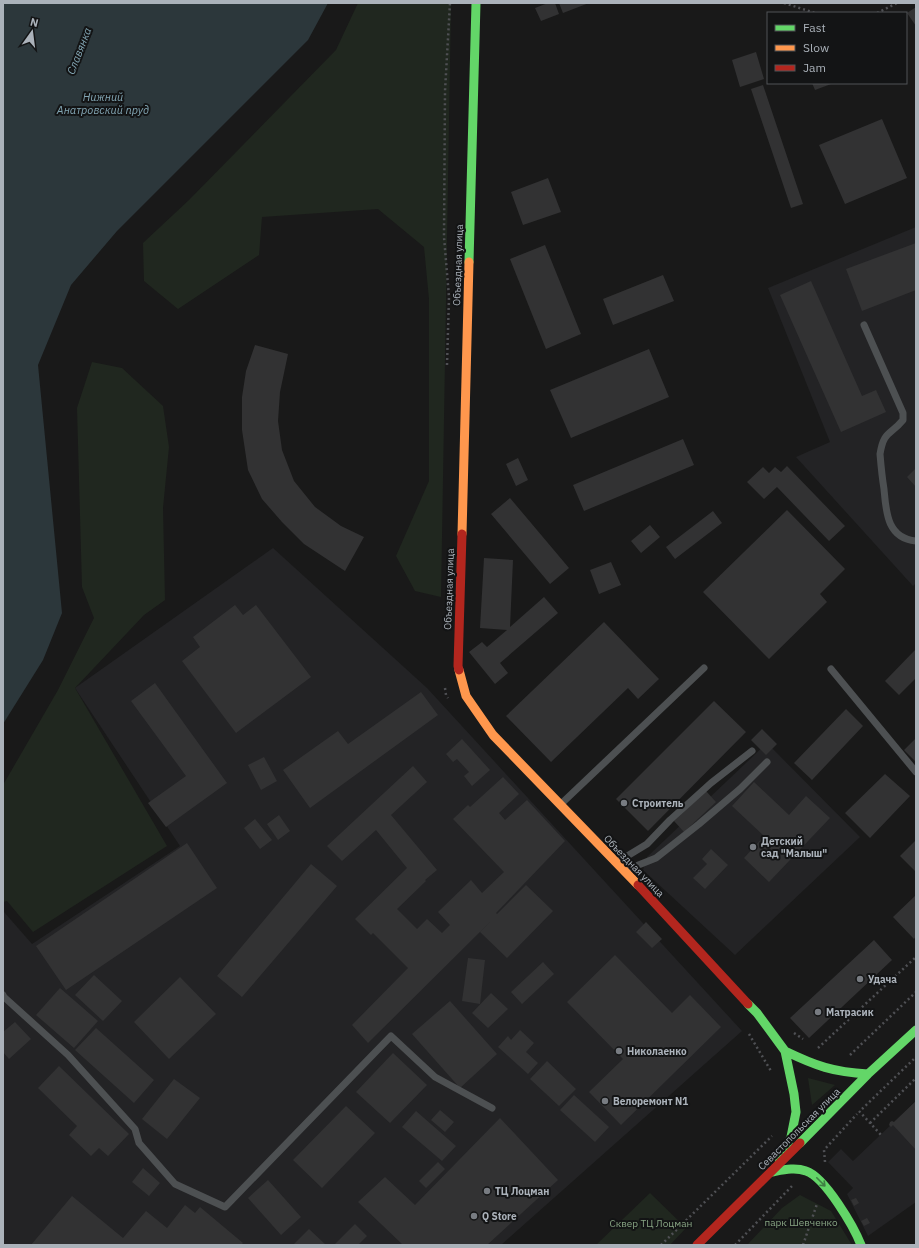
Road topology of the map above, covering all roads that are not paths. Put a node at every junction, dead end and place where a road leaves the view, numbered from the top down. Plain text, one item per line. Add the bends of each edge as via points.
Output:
1 (476, 3) edge
2 (864, 325) dead end
3 (916, 541) edge
4 (704, 668) dead end
5 (831, 669) dead end
6 (752, 750) dead end
7 (767, 762) dead end
8 (916, 772) edge
9 (560, 805) junction
10 (617, 863) junction
11 (624, 871) junction
12 (3, 995) edge
13 (916, 1030) edge
14 (784, 1051) junction
15 (868, 1074) junction
16 (492, 1108) dead end
17 (772, 1172) junction
18 (697, 1245) edge
19 (862, 1245) edge

1 - 9 main road, Объездная улица via 458,666 466,696 493,735
2 - 3 lane via 903,413 903,420 884,438 881,446 889,522 897,534 906,540
4 - 9 lane
5 - 8 lane
6 - 10 lane via 711,783 647,844
7 - 11 lane via 740,789 656,858
9 - 10 main road, Объездная улица
10 - 11 main road, Объездная улица
11 - 14 main road, Объездная улица via 758,1012
12 - 16 lane via 68,1055 135,1129 139,1143 176,1184 225,1207 391,1036 435,1077
13 - 15 main road, Севастопольская улица
14 - 15 main road via 825,1068
14 - 17 main road, Объездная улица via 796,1112 791,1137
15 - 17 main road, Севастопольская улица
17 - 18 main road, Севастопольская улица
17 -> 19 main road via 794,1169 812,1173 828,1189

